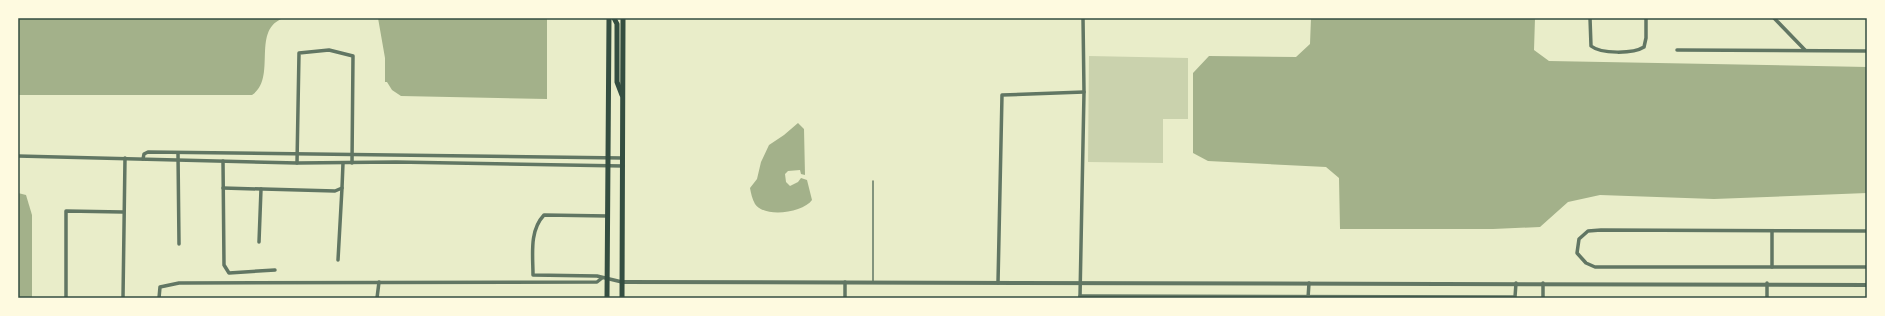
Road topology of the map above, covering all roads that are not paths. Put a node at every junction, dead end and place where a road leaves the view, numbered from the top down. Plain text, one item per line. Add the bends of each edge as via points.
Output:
1 (609, 18) edge
2 (614, 18) edge
3 (623, 18) edge
4 (1083, 18) edge
5 (1590, 18) edge
6 (1646, 18) edge
7 (1774, 18) edge
8 (1677, 50) dead end
9 (1805, 50) junction
10 (1867, 51) edge
11 (1084, 92) junction
12 (623, 97) junction
13 (178, 153) junction
14 (217, 153) junction
15 (252, 154) junction
16 (297, 154) junction
17 (352, 154) junction
18 (18, 156) edge
19 (551, 157) junction
20 (125, 158) junction
21 (607, 158) junction
22 (623, 158) junction
23 (143, 159) junction
24 (178, 160) junction
25 (217, 161) junction
26 (223, 161) junction
27 (252, 162) junction
28 (352, 162) junction
29 (297, 163) junction
30 (343, 163) junction
31 (551, 165) junction
32 (607, 166) junction
33 (623, 166) junction
34 (873, 181) dead end
35 (223, 188) junction
36 (342, 188) junction
37 (261, 189) junction
38 (123, 212) junction
39 (608, 216) junction
40 (1867, 231) edge
41 (1772, 232) junction
42 (259, 242) dead end
43 (179, 244) dead end
44 (338, 260) dead end
45 (1772, 267) junction
46 (1867, 267) edge
47 (275, 270) dead end
48 (604, 278) junction
49 (379, 282) junction
50 (622, 282) junction
51 (845, 282) junction
52 (873, 282) junction
53 (1080, 282) junction
54 (998, 283) junction
55 (1309, 283) junction
56 (1516, 283) junction
57 (1543, 283) junction
58 (1767, 284) junction
59 (1867, 285) edge
60 (1080, 297) edge
61 (66, 298) edge
62 (122, 298) edge
63 (159, 298) edge
64 (377, 298) edge
65 (607, 298) edge
66 (622, 298) edge
67 (845, 298) edge
68 (1308, 298) edge
69 (1543, 298) edge
70 (1767, 298) edge

1 - 21 main road
2 - 12 main road via 617,24 617,82
3 - 12 main road
4 - 11 street
5 - 6 street via 1591,46 1597,51 1637,51 1644,47
7 - 9 street
8 - 9 street
9 - 10 street
11 - 53 street
11 - 54 street via 1002,95
12 - 22 main road
13 - 14 street
13 - 23 street via 148,152 144,154
13 - 24 street
14 - 15 street
14 - 25 street
15 - 16 street
15 - 27 street
16 - 17 street
16 - 17 street via 299,53 329,50 353,56
16 - 29 street
17 - 19 street
17 - 28 street
18 - 20 street
19 - 21 street
19 - 31 street
20 - 23 street
20 - 38 street
21 - 22 street
21 - 32 main road
22 - 33 main road
23 - 24 street
24 - 25 street
24 - 43 street
25 - 26 street
26 - 27 street
26 - 35 street
27 - 29 street
28 - 30 street
28 - 31 street
29 - 30 street
30 - 36 street
31 - 32 street
32 - 33 street
32 - 39 main road
33 - 50 main road
34 - 52 lane
35 - 37 street
35 - 47 street via 224,265 230,273
36 - 37 street via 335,191
36 - 44 street
37 - 42 street
38 - 61 street via 66,210
38 - 62 street
39 - 48 main road
39 - 48 street via 544,215 539,221 532,241 533,275
40 - 41 street
41 - 45 street
41 - 45 street via 1588,231 1579,239 1577,253 1586,263 1595,267
45 - 46 street
48 - 49 street via 597,282
48 - 50 street
48 - 65 main road
49 - 63 street via 179,283 160,287
49 - 64 street
50 - 51 street
50 - 66 main road
51 - 52 street
51 - 67 street
52 - 54 street
53 - 54 street
53 - 55 street
53 - 60 street
55 - 56 street
55 - 68 street
56 - 57 street
56 - 68 street via 1516,297
57 - 58 street
57 - 69 street
58 - 59 street
58 - 70 street
60 - 68 street

